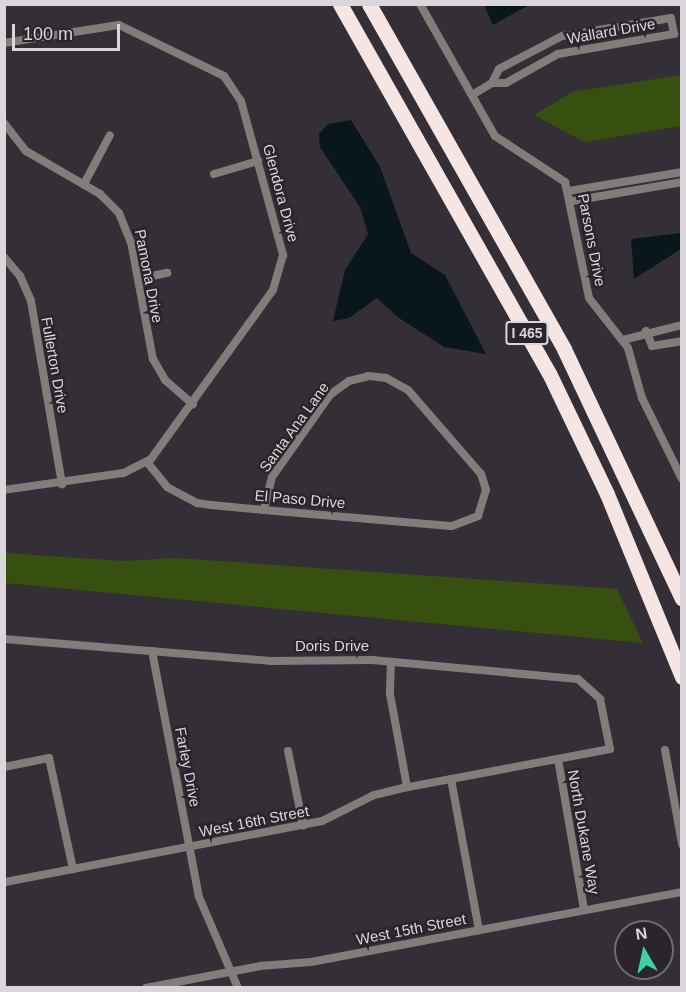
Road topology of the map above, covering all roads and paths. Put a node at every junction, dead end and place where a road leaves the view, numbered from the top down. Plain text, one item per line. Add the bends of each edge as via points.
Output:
1 (340, 4) edge
2 (369, 4) edge
3 (420, 4) edge
4 (552, 40) junction
5 (4, 43) edge
6 (558, 54) junction
7 (492, 83) junction
8 (472, 95) junction
9 (4, 123) edge
10 (110, 135) dead end
11 (258, 161) junction
12 (679, 172) edge
13 (214, 174) dead end
14 (621, 182) junction
15 (679, 183) edge
16 (84, 184) junction
17 (569, 191) junction
18 (622, 192) junction
19 (572, 201) junction
20 (4, 257) edge
21 (167, 273) dead end
22 (138, 279) junction
23 (681, 325) edge
24 (646, 331) junction
25 (623, 340) junction
26 (681, 341) edge
27 (193, 404) junction
28 (147, 462) junction
29 (681, 480) edge
30 (62, 484) junction
31 (4, 490) edge
32 (264, 510) junction
33 (467, 524) joint
34 (681, 599) edge
35 (4, 639) edge
36 (152, 651) junction
37 (391, 662) junction
38 (681, 677) edge
39 (610, 749) joint
40 (665, 750) dead end
41 (288, 751) dead end
42 (558, 759) junction
43 (4, 767) edge
44 (452, 779) junction
45 (407, 787) junction
46 (303, 825) junction
47 (681, 844) edge
48 (189, 847) junction
49 (72, 869) junction
50 (4, 882) edge
51 (681, 891) edge
52 (584, 910) junction
53 (479, 930) junction
54 (228, 972) junction
55 (146, 987) edge
56 (238, 987) edge

1 - 38 highway, I 465 via 549,373 607,494
2 - 34 highway, I 465 via 564,349
3 - 8 street, Parsons Drive
4 - 6 street
4 - 6 street, Wallard Drive via 671,18 674,34
4 - 7 street, Wallard Drive via 499,69
5 - 11 street, Glendora Drive via 110,25 132,30 224,76 238,95
6 - 7 street, Wallard Drive via 506,84
7 - 8 street, Wallard Drive
8 - 17 street, Parsons Drive via 499,141 561,175
9 - 16 street, Pamona Drive via 26,151
10 - 16 street
11 - 13 street
11 - 27 street, Glendora Drive via 281,234 282,268 270,296
12 - 14 street
12 - 15 street
14 - 17 street
14 - 18 street
15 - 18 street
16 - 22 street, Pamona Drive via 104,197 123,219
17 - 19 street, Parsons Drive
18 - 19 street
19 - 25 street, Parsons Drive via 589,297
20 - 30 street, Fullerton Drive via 21,276 31,301
21 - 22 street
22 - 27 street, Pamona Drive via 156,366 169,385
23 - 24 street
24 - 25 street
24 - 26 street via 652,346
25 - 29 street, Parsons Drive via 642,398
27 - 28 street, Glendora Drive
28 - 30 street, Glendora Drive via 123,473
28 - 32 street, El Paso Drive via 162,482 184,498
30 - 31 street, Glendora Drive
32 - 33 street, El Paso Drive via 452,526
32 - 33 street, Santa Ana Lane via 272,477 330,395 352,379 372,376 408,390 481,474 485,504
35 - 36 street, Doris Drive
36 - 37 street, Doris Drive via 270,661
36 - 48 street, Farley Drive
37 - 39 street, Doris Drive via 582,680 600,699
37 - 45 street via 390,701
39 - 42 street, West 16th Street
40 - 47 street
41 - 46 street
42 - 44 street, West 16th Street
42 - 52 street, North Dukane Way
43 - 49 street via 49,758
44 - 45 street, West 16th Street
44 - 53 street
45 - 46 street, West 16th Street
46 - 48 street, West 16th Street
48 - 49 street, West 16th Street
48 - 54 street, Farley Drive via 202,907
49 - 50 street, West 16th Street
51 - 52 street, West 15th Street
52 - 53 street, West 15th Street
53 - 54 street, West 15th Street via 311,962
54 - 55 street, West 15th Street
54 - 56 street, Farley Drive

